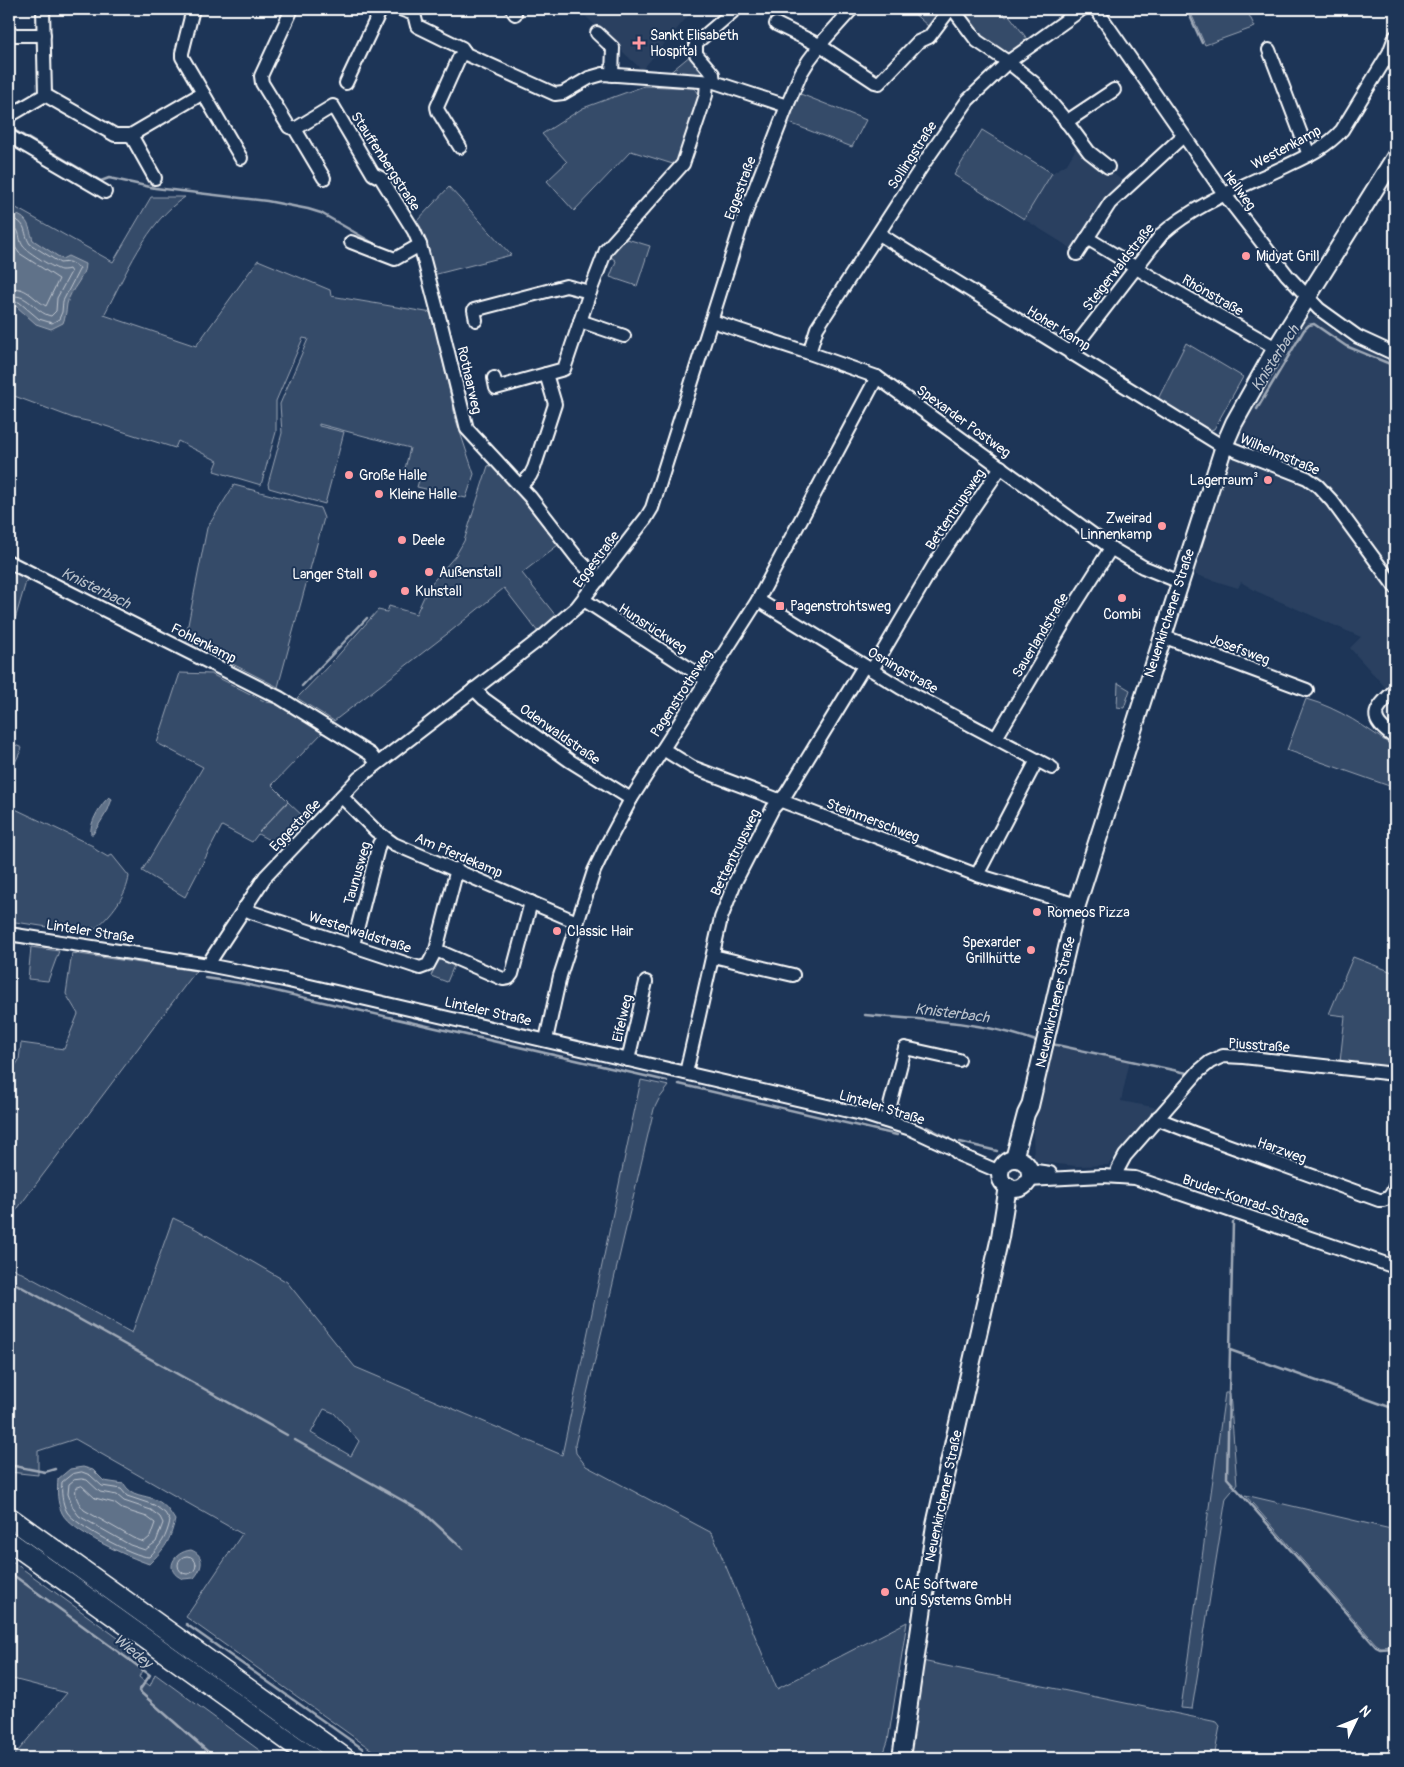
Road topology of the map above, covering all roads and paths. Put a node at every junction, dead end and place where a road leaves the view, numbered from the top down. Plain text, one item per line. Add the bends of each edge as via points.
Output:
1 (44, 9) edge
2 (193, 9) edge
3 (292, 9) edge
4 (380, 9) edge
5 (400, 9) edge
6 (736, 9) edge
7 (852, 9) edge
8 (952, 9) edge
9 (1082, 9) edge
10 (1096, 9) edge
11 (417, 11) edge
12 (776, 24) dead end
13 (9, 32) edge
14 (597, 33) dead end
15 (44, 35) junction
16 (1395, 37) edge
17 (819, 45) junction
18 (1269, 50) dead end
19 (464, 51) junction
20 (1008, 62) junction
21 (612, 75) junction
22 (710, 82) junction
23 (346, 83) dead end
24 (1114, 90) dead end
25 (203, 93) junction
26 (45, 95) junction
27 (787, 106) junction
28 (9, 116) edge
29 (1066, 122) junction
30 (295, 129) junction
31 (131, 135) junction
32 (9, 136) edge
33 (1183, 136) junction
34 (460, 147) dead end
35 (1309, 155) junction
36 (1395, 157) edge
37 (241, 158) dead end
38 (1108, 167) dead end
39 (155, 178) dead end
40 (324, 178) dead end
41 (105, 192) dead end
42 (1225, 195) junction
43 (879, 234) junction
44 (1087, 238) junction
45 (351, 242) dead end
46 (420, 245) junction
47 (1077, 254) dead end
48 (1136, 268) junction
49 (590, 292) junction
50 (1309, 297) junction
51 (476, 320) dead end
52 (712, 321) junction
53 (580, 322) junction
54 (624, 336) dead end
55 (1276, 348) junction
56 (810, 353) junction
57 (1071, 354) junction
58 (1395, 354) edge
59 (546, 374) junction
60 (876, 377) junction
61 (494, 378) dead end
62 (1224, 446) junction
63 (1001, 467) junction
64 (520, 486) junction
65 (1111, 548) junction
66 (9, 562) edge
67 (599, 580) junction
68 (1180, 582) junction
69 (1395, 587) edge
70 (584, 600) junction
71 (758, 600) junction
72 (1162, 636) junction
73 (868, 668) junction
74 (707, 680) junction
75 (474, 689) junction
76 (1307, 690) dead end
77 (1395, 690) edge
78 (996, 738) junction
79 (1395, 738) edge
80 (663, 749) junction
81 (1037, 760) junction
82 (377, 763) junction
83 (1052, 768) dead end
84 (342, 797) junction
85 (631, 799) junction
86 (780, 801) junction
87 (384, 838) junction
88 (456, 870) junction
89 (977, 875) junction
90 (531, 902) junction
91 (1078, 905) junction
92 (244, 908) junction
93 (577, 922) junction
94 (9, 934) edge
95 (353, 946) junction
96 (436, 950) junction
97 (713, 956) junction
98 (210, 965) junction
99 (793, 975) dead end
100 (646, 982) dead end
101 (546, 1040) junction
102 (628, 1060) junction
103 (958, 1060) dead end
104 (686, 1073) junction
105 (1395, 1074) edge
106 (1158, 1117) junction
107 (886, 1121) junction
108 (1015, 1173) junction
109 (1117, 1176) junction
110 (1395, 1189) edge
111 (1395, 1267) edge
112 (9, 1518) edge
113 (9, 1541) edge
114 (312, 1758) edge
115 (345, 1758) edge
116 (901, 1758) edge

1 - 15 street
2 - 25 street via 182,58
3 - 30 street via 261,76 289,127
4 - 23 street
5 - 11 street
6 - 22 street via 696,43 696,54 713,74
7 - 17 street, Eggestraße
8 - 17 street via 929,38 918,42 879,83
8 - 20 street via 977,41
9 - 20 street, Sollingstraße
10 - 33 street, Hellweg
11 - 19 street via 417,26
12 - 17 street
13 - 15 street
14 - 21 street via 613,48
15 - 26 street
16 - 35 street, Westenkamp via 1389,53 1342,130 1326,146
17 - 27 street, Eggestraße via 801,73
18 - 35 street
19 - 21 street via 556,94 589,78
19 - 34 street via 437,107
20 - 29 street via 1034,83
20 - 43 street, Sollingstraße via 968,100
21 - 22 street
22 - 27 street
22 - 49 street via 683,164 606,250
24 - 29 street
25 - 31 street
25 - 37 street
26 - 28 street
26 - 31 street via 115,135
27 - 52 street, Eggestraße via 744,217
29 - 38 street via 1089,152
30 - 40 street
30 - 46 street, Stauffenbergstraße via 333,106
31 - 39 street
32 - 41 street
33 - 42 street, Hellweg
33 - 44 street via 1110,203
35 - 42 street, Westenkamp
36 - 50 main road, Neuenkirchener Straße
42 - 48 street, Steigerwaldstraße via 1173,224
42 - 50 street, Hellweg via 1287,275
43 - 56 street, Sollingstraße via 817,328
43 - 57 street, Hoher Kamp
44 - 47 street
44 - 48 street, Rhönstraße
45 - 46 street via 395,259
46 - 64 street, Rothaarweg via 467,429
48 - 55 street, Rhönstraße
48 - 57 street, Steigerwaldstraße
49 - 51 street via 566,286 474,310
49 - 53 street
50 - 55 main road, Neuenkirchener Straße
50 - 58 street, Hellweg via 1319,309 1358,337
52 - 56 street, Spexarder Postweg
52 - 67 street, Eggestraße via 652,508
53 - 54 street
53 - 59 street via 564,369
55 - 62 main road, Neuenkirchener Straße
56 - 60 street, Spexarder Postweg
57 - 62 street, Hoher Kamp
59 - 61 street via 496,388
59 - 64 street via 555,404 534,468
60 - 63 street, Spexarder Postweg
60 - 71 street, Pagenstrothsweg
62 - 68 main road, Neuenkirchener Straße
62 - 69 street, Wilhelmstraße via 1307,478 1318,486
63 - 65 street, Spexarder Postweg
63 - 73 street, Bettentrupsweg
64 - 67 street, Rothaarweg via 578,559
65 - 68 street, Spexarder Postweg
65 - 78 street, Sauerlandstraße
66 - 82 street, Fohlenkamp via 284,700 370,754
67 - 70 street, Eggestraße
68 - 72 main road, Neuenkirchener Straße
70 - 74 street, Hunsrückweg
70 - 75 street, Eggestraße
71 - 73 street, Osningstraße
71 - 74 street, Pagenstrothsweg
72 - 76 street, Josefsweg
72 - 91 main road, Neuenkirchener Straße
73 - 78 street, Osningstraße
73 - 86 street, Bettentrupsweg
74 - 80 street, Pagenstrothsweg
75 - 82 street, Eggestraße
75 - 85 street, Odenwaldstraße via 570,761
77 - 79 street via 1376,714 1380,727
78 - 81 street, Osningstraße
80 - 85 street, Pagenstrothsweg
80 - 86 street, Steinmerschweg via 692,767
81 - 83 street, Osningstraße
81 - 89 street
82 - 84 street, Eggestraße
84 - 87 street, Am Pferdekamp
84 - 92 street, Eggestraße via 266,877
85 - 93 street, Pagenstrothsweg via 598,863
86 - 89 street, Steinmerschweg
86 - 97 street, Bettentrupsweg via 773,808 735,882
87 - 88 street, Am Pferdekamp
87 - 95 street, Taunusweg via 379,844
88 - 90 street, Am Pferdekamp
88 - 96 street, Westerwaldstraße
89 - 91 street, Steinmerschweg
90 - 93 street, Am Pferdekamp
90 - 96 street via 509,978 503,979
91 - 108 main road, Neuenkirchener Straße via 1026,1114
92 - 95 street, Westerwaldstraße
92 - 98 street, Eggestraße
93 - 101 street, Pagenstrothsweg via 560,976
94 - 98 street, Linteler Straße
95 - 96 street, Westerwaldstraße via 420,968 428,966
97 - 99 street
97 - 104 street, Bettentrupsweg
98 - 101 street, Linteler Straße
100 - 102 street, Eifelweg
101 - 102 street, Linteler Straße
102 - 104 street, Linteler Straße
103 - 107 street via 905,1048
104 - 107 street, Linteler Straße
105 - 106 street, Piusstraße via 1223,1056 1199,1071
106 - 109 street, Piusstraße via 1125,1156
106 - 110 street, Harzweg via 1203,1137 1378,1200 1384,1201
107 - 108 street, Linteler Straße via 911,1129 960,1155
108 - 109 street, Bruder-Konrad-Straße
108 - 116 main road, Neuenkirchener Straße via 935,1525
109 - 111 street, Bruder-Konrad-Straße via 1135,1178
112 - 115 highway
113 - 114 highway

